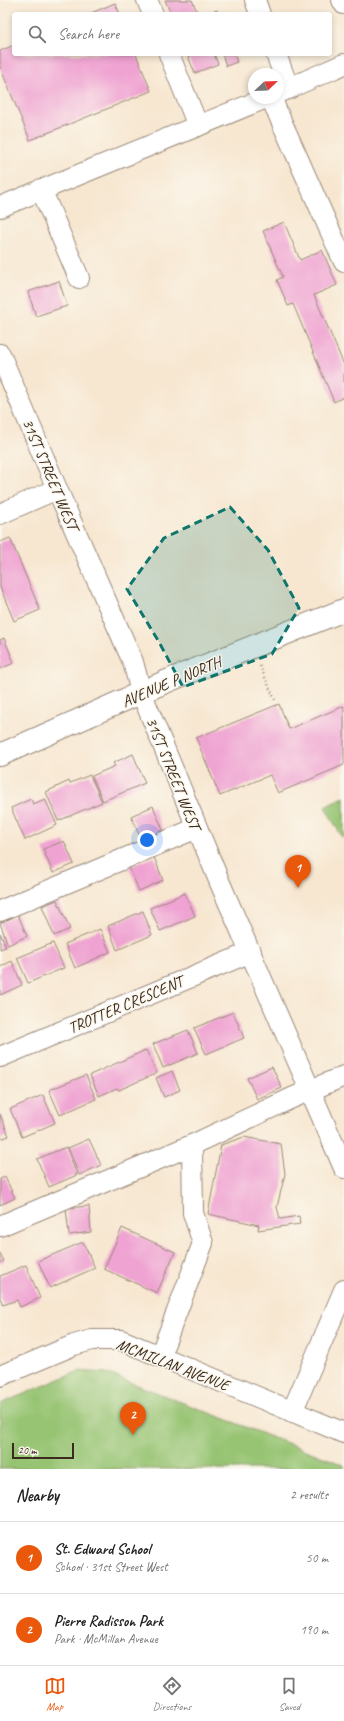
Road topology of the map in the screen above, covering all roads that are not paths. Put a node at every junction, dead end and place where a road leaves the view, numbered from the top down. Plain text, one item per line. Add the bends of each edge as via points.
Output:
1 (147, 0) edge
2 (255, 0) edge
3 (342, 0) edge
4 (344, 4) edge
5 (151, 12) edge
6 (259, 12) edge
7 (170, 56) edge
8 (276, 56) edge
9 (344, 64) edge
10 (279, 68) edge
11 (284, 91) edge
12 (251, 104) edge
13 (274, 104) edge
14 (198, 126) junction
15 (41, 189) junction
16 (0, 207) edge
17 (344, 262) edge
18 (79, 278) dead end
19 (0, 354) edge
20 (57, 489) junction
21 (0, 514) edge
22 (344, 610) edge
23 (141, 692) junction
24 (0, 755) edge
25 (197, 828) junction
26 (0, 911) edge
27 (251, 952) junction
28 (0, 1057) edge
29 (344, 1076) edge
30 (310, 1090) junction
31 (192, 1145) junction
32 (344, 1168) edge
33 (0, 1226) edge
34 (344, 1290) edge
35 (160, 1356) junction
36 (0, 1376) edge
37 (292, 1412) junction
38 (344, 1433) edge

1 - 5 street
2 - 6 street
3 - 4 street
7 - 14 street
8 - 10 street
9 - 11 street
12 - 14 street
13 - 17 street
14 - 15 street
15 - 16 street
15 - 18 street
19 - 20 street, 31ST STREET WEST
20 - 21 street
20 - 23 street, 31ST STREET WEST via 133,662
22 - 23 main road, AVENUE P NORTH
23 - 24 main road, AVENUE P NORTH
23 - 25 street, 31ST STREET WEST
25 - 26 street
25 - 27 street, 31ST STREET WEST
27 - 28 street, TROTTER CRESCENT
27 - 30 street, 31ST STREET WEST
29 - 30 street
30 - 31 street
30 - 32 street, 31ST STREET WEST
31 - 33 street
31 - 35 street via 194,1213 203,1243
34 - 37 street
35 - 36 street, MCMILLAN AVENUE via 122,1340 92,1340 74,1344
35 - 37 street, MCMILLAN AVENUE
37 - 38 street, MCMILLAN AVENUE

